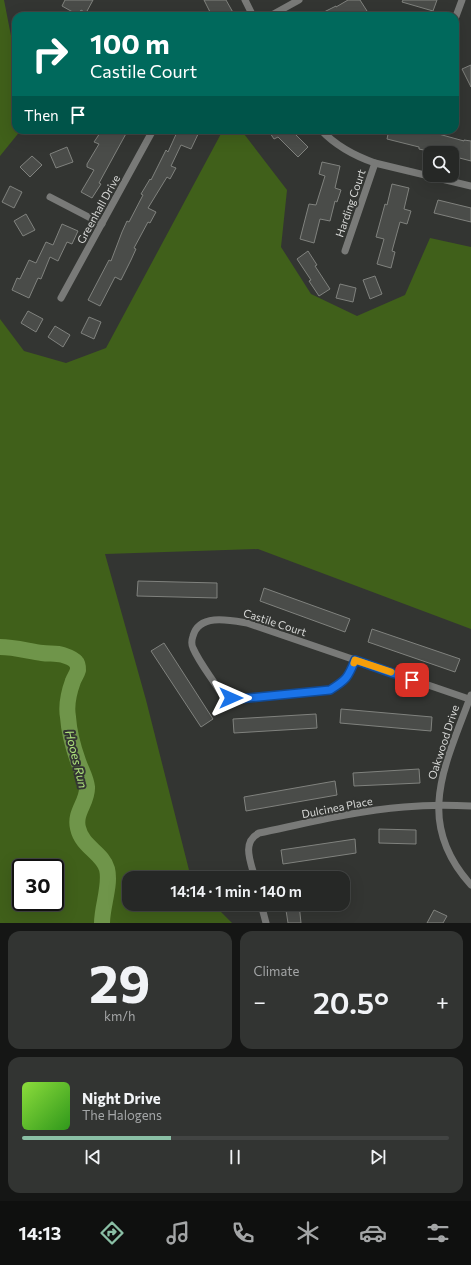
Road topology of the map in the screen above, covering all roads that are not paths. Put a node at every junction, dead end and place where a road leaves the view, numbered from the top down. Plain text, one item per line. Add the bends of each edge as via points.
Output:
1 (245, 0) edge
2 (299, 0) edge
3 (462, 0) edge
4 (252, 12) edge
5 (277, 12) edge
6 (458, 12) edge
7 (151, 134) edge
8 (326, 134) edge
9 (376, 163) junction
10 (471, 186) edge
11 (50, 197) dead end
12 (102, 224) junction
13 (345, 251) dead end
14 (61, 298) dead end
15 (355, 660) junction
16 (470, 697) edge
17 (438, 805) junction
18 (471, 806) edge
19 (253, 871) edge
20 (471, 885) edge
21 (263, 911) edge
22 (266, 923) edge

1 - 4 street
2 - 5 street
3 - 6 street
7 - 12 street, Greenhall Drive
8 - 9 street via 349,152
9 - 10 street
9 - 13 street, Harding Court
11 - 12 street
12 - 14 street, Greenhall Drive
15 - 15 street, Castile Court via 247,623 233,621 204,622 194,631 192,638 193,648 219,690 224,695 238,699 330,690 348,676
15 - 16 street, Castile Court
16 - 17 street, Oakwood Drive via 443,771
17 - 18 street, Dulcinea Place
17 - 19 street, Dulcinea Place via 373,810 259,833 248,843
17 - 20 street, Oakwood Drive via 445,845 459,871
21 - 22 street

